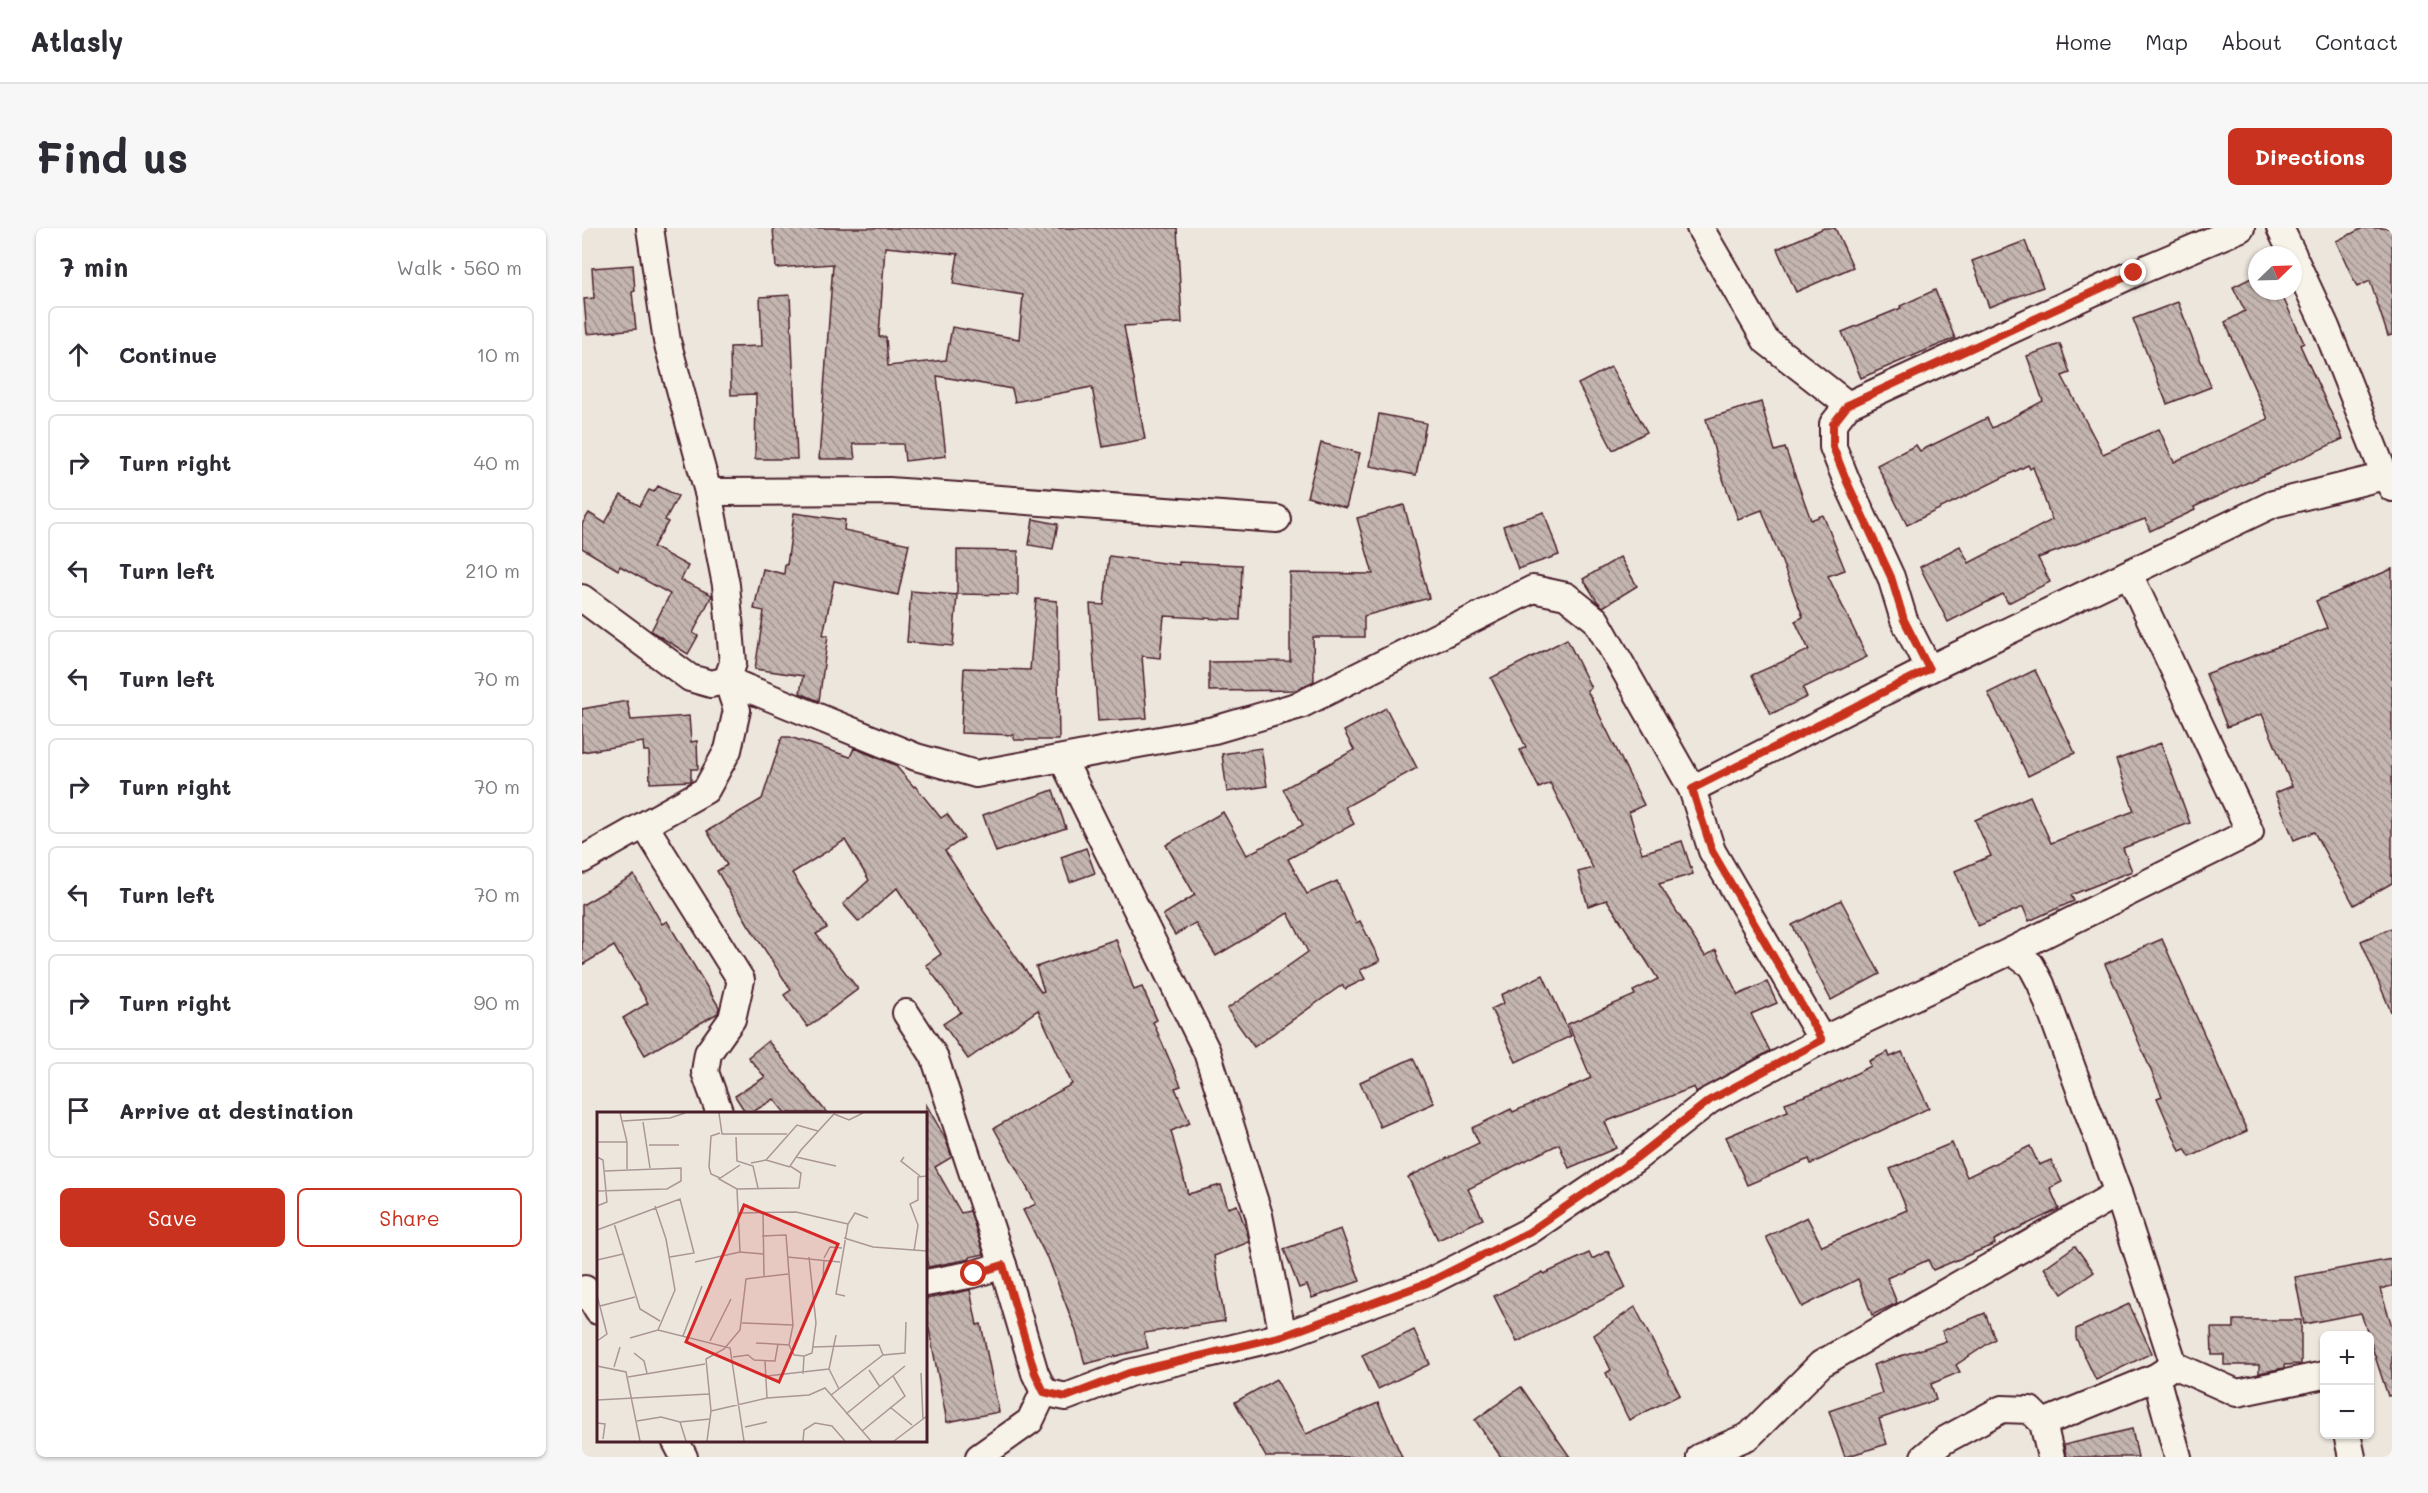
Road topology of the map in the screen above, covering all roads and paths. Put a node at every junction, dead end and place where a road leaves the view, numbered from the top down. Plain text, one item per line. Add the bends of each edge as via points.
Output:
1 (650, 228) edge
2 (1700, 228) edge
3 (2241, 228) edge
4 (2280, 228) edge
5 (2289, 246) edge
6 (2302, 275) edge
7 (1848, 405) junction
8 (2388, 482) edge
9 (708, 492) junction
10 (1277, 519) dead end
11 (2129, 574) junction
12 (582, 598) edge
13 (1929, 669) junction
14 (728, 680) junction
15 (1063, 760) junction
16 (1692, 789) junction
17 (645, 825) junction
18 (582, 860) edge
19 (2011, 951) junction
20 (906, 1013) dead end
21 (1822, 1040) junction
22 (720, 1112) edge
23 (2118, 1193) junction
24 (1003, 1265) junction
25 (927, 1283) edge
26 (589, 1287) edge
27 (597, 1308) edge
28 (1283, 1336) junction
29 (2165, 1371) junction
30 (2320, 1376) edge
31 (1044, 1392) junction
32 (2043, 1424) junction
33 (2348, 1439) edge
34 (676, 1442) edge
35 (684, 1457) edge
36 (979, 1457) edge
37 (1700, 1457) edge
38 (1924, 1457) edge
39 (2051, 1457) edge
40 (2178, 1457) edge
41 (2352, 1457) edge

1 - 9 street via 667,341
2 - 7 street via 1766,341
3 - 7 street
4 - 5 street
6 - 8 street
7 - 13 street via 1833,424 1833,447 1891,577 1904,620
8 - 11 street via 2273,504
9 - 10 street via 889,491
9 - 14 street via 726,585 733,663
11 - 13 street
11 - 19 street via 2250,832
12 - 14 street via 690,678 711,684
13 - 16 street
14 - 15 street via 916,756 976,774
14 - 17 street via 737,710 728,750 706,790
15 - 16 street via 1214,730 1300,705 1533,589 1566,596 1596,620
15 - 28 street via 1207,1052 1259,1215
16 - 21 street via 1712,851
17 - 18 street
17 - 22 street via 741,980 732,1019 708,1053 705,1072
19 - 21 street
19 - 23 street via 2031,964 2041,984
20 - 24 street via 934,1056
21 - 28 street via 1710,1100 1635,1159 1529,1232 1427,1283
23 - 29 street
23 - 37 street via 1821,1364 1749,1436
24 - 25 street
24 - 31 street
26 - 27 street
28 - 31 street via 1129,1373 1066,1397
29 - 30 street via 2237,1393
29 - 32 street
29 - 40 street
31 - 36 street via 1030,1421
32 - 38 street via 2030,1410 2002,1409 1943,1441
32 - 39 street
33 - 41 street
34 - 35 street

